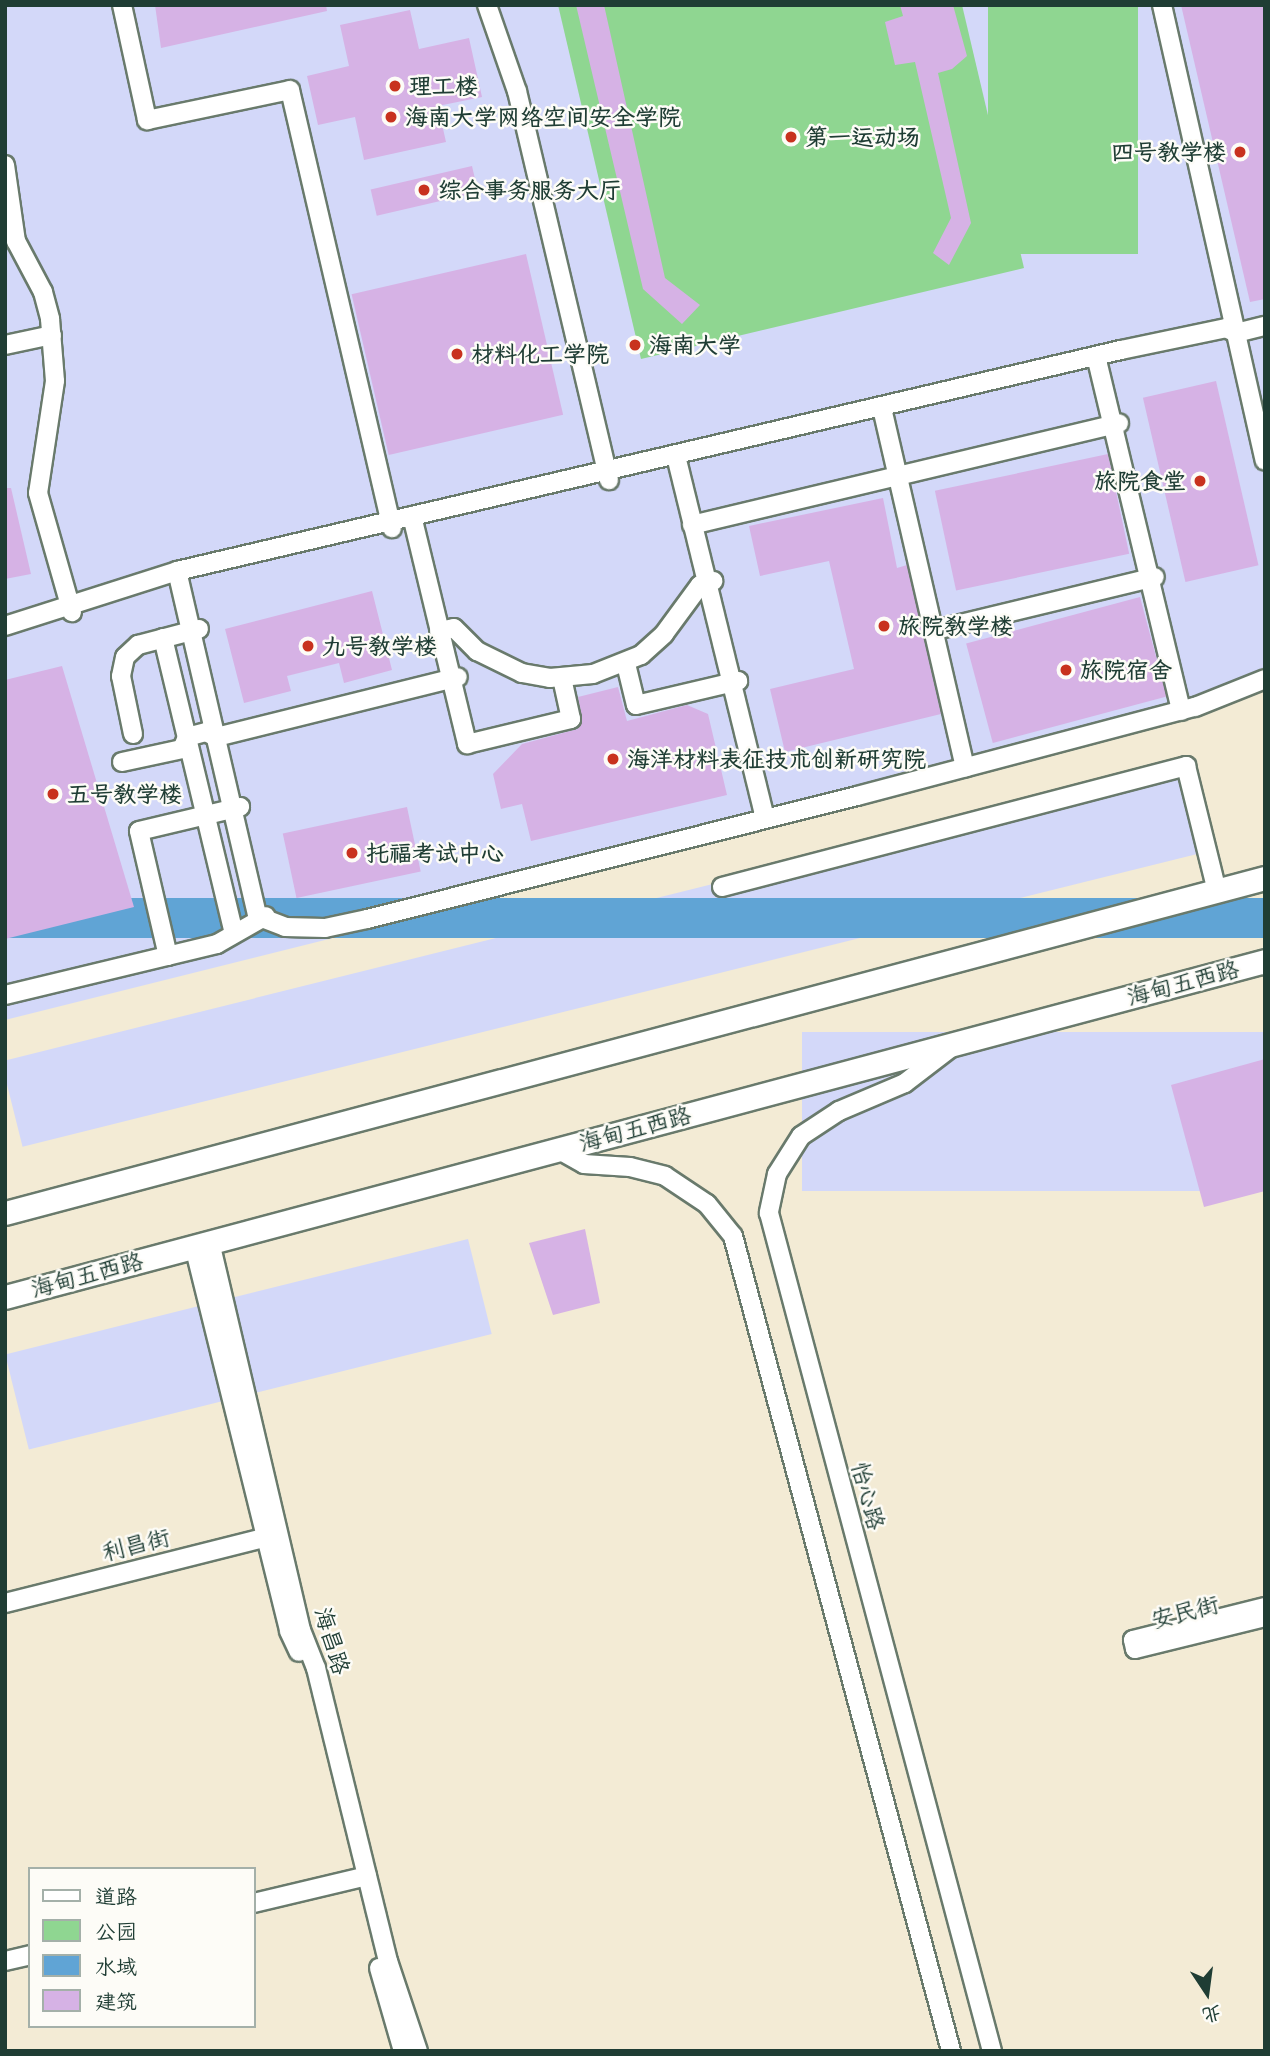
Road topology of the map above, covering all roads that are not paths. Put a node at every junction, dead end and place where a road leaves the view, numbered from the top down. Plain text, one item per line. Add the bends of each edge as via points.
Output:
1 (121, 5) edge
2 (486, 5) edge
3 (494, 5) edge
4 (1162, 5) edge
5 (1169, 5) edge
6 (5, 164) edge
7 (1265, 326) edge
8 (52, 335) junction
9 (1240, 337) junction
10 (1265, 337) edge
11 (5, 345) edge
12 (1101, 360) junction
13 (885, 412) junction
14 (1117, 428) junction
15 (1265, 428) edge
16 (680, 459) junction
17 (1265, 461) edge
18 (611, 475) junction
19 (901, 479) junction
20 (416, 519) junction
21 (391, 525) junction
22 (697, 528) junction
23 (182, 574) junction
24 (1151, 574) junction
25 (710, 582) junction
26 (71, 609) junction
27 (5, 626) edge
28 (937, 627) junction
29 (195, 630) junction
30 (443, 631) junction
31 (5, 634) edge
32 (163, 638) junction
33 (626, 664) junction
34 (1265, 676) edge
35 (562, 678) junction
36 (455, 682) junction
37 (735, 682) junction
38 (1183, 707) junction
39 (133, 734) dead end
40 (187, 737) junction
41 (220, 739) junction
42 (122, 762) dead end
43 (967, 763) junction
44 (236, 808) junction
45 (767, 814) junction
46 (206, 815) junction
47 (1265, 878) edge
48 (722, 887) dead end
49 (1217, 891) junction
50 (261, 914) junction
51 (233, 930) junction
52 (167, 952) junction
53 (1265, 961) edge
54 (5, 988) edge
55 (5, 995) edge
56 (958, 1042) junction
57 (559, 1150) junction
58 (5, 1213) edge
59 (202, 1244) junction
60 (5, 1297) edge
61 (272, 1536) junction
62 (5, 1603) edge
63 (1265, 1608) edge
64 (1265, 1617) edge
65 (362, 1877) junction
66 (256, 1903) edge
67 (28, 1955) edge
68 (5, 1961) edge
69 (403, 2051) edge
70 (418, 2051) edge
71 (951, 2051) edge
72 (992, 2051) edge

1 - 21 street via 147,120 290,90
2 - 18 street via 517,91
3 - 18 street via 530,111
4 - 9 street
5 - 9 street
6 - 8 street via 13,229 43,292
7 - 9 street
8 - 11 street
8 - 26 street via 55,381 38,493
9 - 10 street
9 - 12 street via 1226,327
9 - 15 street
9 - 17 street
12 - 13 street
12 - 14 street
13 - 16 street
13 - 19 street
14 - 19 street
14 - 24 street
16 - 18 street
16 - 22 street
18 - 20 street
19 - 22 street
19 - 28 street
20 - 21 street
20 - 30 street
21 - 23 street
22 - 25 street
23 - 26 street
23 - 29 street
24 - 28 street
24 - 38 street
25 - 33 street via 699,585 664,634
25 - 37 street
26 - 27 street
26 - 31 street
28 - 43 street
29 - 32 street
29 - 41 street
30 - 35 street via 454,628 494,662 536,676
30 - 36 street
32 - 39 street via 138,645 121,664
32 - 40 street
33 - 35 street
33 - 37 street via 636,705
34 - 38 street
35 - 36 street via 571,719 474,743
36 - 41 street
37 - 45 street
38 - 43 street
40 - 41 street via 206,732
40 - 42 street via 182,749
40 - 46 street
41 - 44 street
43 - 45 street
44 - 46 street
44 - 50 street
45 - 50 street via 361,914 309,922
46 - 51 street
46 - 52 street via 139,831
47 - 49 main road
48 - 49 street via 1186,766
49 - 58 main road
50 - 51 street
51 - 52 street
52 - 54 street
52 - 55 street
53 - 56 main road, 海甸五西路
56 - 57 main road, 海甸五西路
56 - 72 street, 怡心路 via 905,1083 839,1111 800,1136 778,1174 769,1213
57 - 59 main road, 海甸五西路
57 - 71 street via 584,1164 630,1167 665,1176 707,1204 733,1236
59 - 60 main road, 海甸五西路
59 - 61 street, 海昌路
61 - 62 street, 利昌街
61 - 65 street, 海昌路
63 - 64 street, 安民街 via 1133,1640 1135,1649
65 - 66 street
65 - 69 street, 海昌路
65 - 70 street, 海昌路
67 - 68 street

